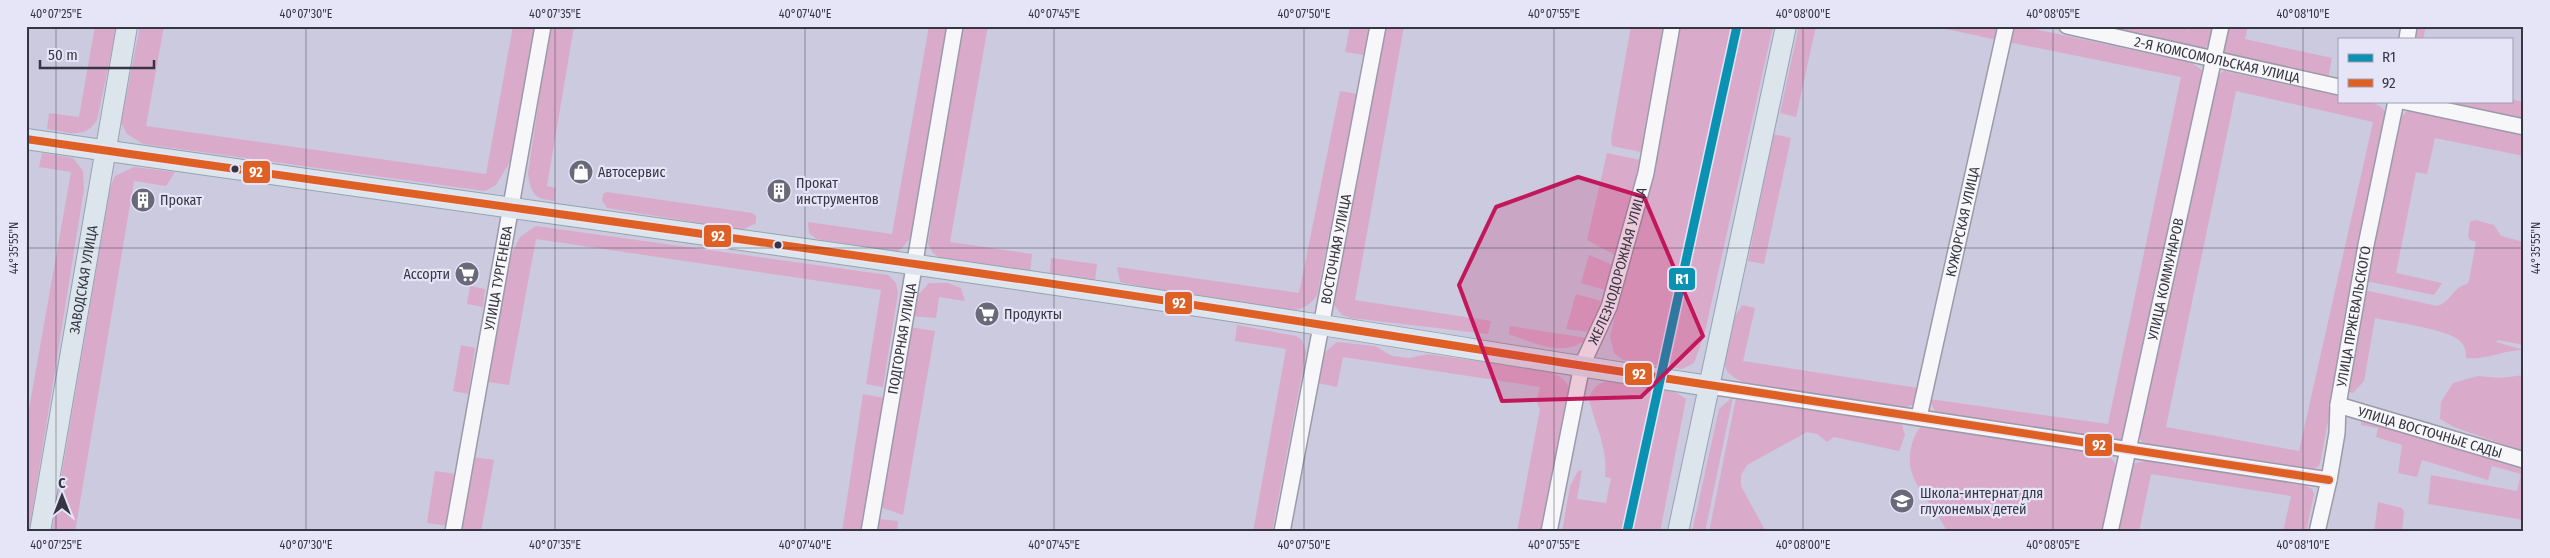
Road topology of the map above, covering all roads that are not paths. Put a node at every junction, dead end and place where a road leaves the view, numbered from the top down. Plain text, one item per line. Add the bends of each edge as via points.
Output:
1 (127, 26) edge
2 (543, 26) edge
3 (955, 26) edge
4 (1378, 26) edge
5 (1672, 26) edge
6 (1786, 26) edge
7 (2006, 26) edge
8 (2067, 26) edge
9 (2221, 26) edge
10 (2214, 58) junction
11 (2338, 87) edge
12 (2396, 102) edge
13 (2407, 102) edge
14 (2524, 127) edge
15 (26, 139) edge
16 (105, 151) junction
17 (511, 209) junction
18 (914, 266) junction
19 (1322, 325) junction
20 (1582, 365) junction
21 (1710, 386) junction
22 (2338, 405) junction
23 (1919, 417) junction
24 (2128, 450) junction
25 (2524, 460) edge
26 (2329, 480) junction
27 (40, 532) edge
28 (453, 532) edge
29 (869, 532) edge
30 (1282, 532) edge
31 (1549, 532) edge
32 (1678, 532) edge
33 (2110, 532) edge
34 (2317, 532) edge

1 - 16 main road, ЗАВОДСКАЯ УЛИЦА
2 - 17 street, УЛИЦА ТУРГЕНЕВА
3 - 18 street, ПОДГОРНАЯ УЛИЦА
4 - 19 street, ВОСТОЧНАЯ УЛИЦА
5 - 20 street, ЖЕЛЕЗНОДОРОЖНАЯ УЛИЦА via 1646,173 1609,306
6 - 21 main road
7 - 23 street, КУЖОРСКАЯ УЛИЦА
8 - 10 street, 2-Я КОМСОМОЛЬСКАЯ УЛИЦА
9 - 10 street, УЛИЦА КОММУНАРОВ
10 - 11 street, 2-Я КОМСОМОЛЬСКАЯ УЛИЦА
10 - 24 street, УЛИЦА КОММУНАРОВ
12 - 22 street, УЛИЦА ПРЖЕВАЛЬСКОГО
13 - 14 street
15 - 16 main road
16 - 17 main road
16 - 27 main road, ЗАВОДСКАЯ УЛИЦА
17 - 18 main road
17 - 28 street, УЛИЦА ТУРГЕНЕВА
18 - 19 main road
18 - 29 street, ПОДГОРНАЯ УЛИЦА
19 - 20 main road
19 - 30 street, ВОСТОЧНАЯ УЛИЦА
20 - 21 main road
20 - 31 street, ЖЕЛЕЗНОДОРОЖНАЯ УЛИЦА
21 - 23 street
21 - 32 main road
22 - 25 street, УЛИЦА ВОСТОЧНЫЕ САДЫ
22 - 26 street, УЛИЦА ПРЖЕВАЛЬСКОГО
23 - 24 street
24 - 26 street
24 - 33 street, УЛИЦА КОММУНАРОВ
26 - 34 street, УЛИЦА ПРЖЕВАЛЬСКОГО

